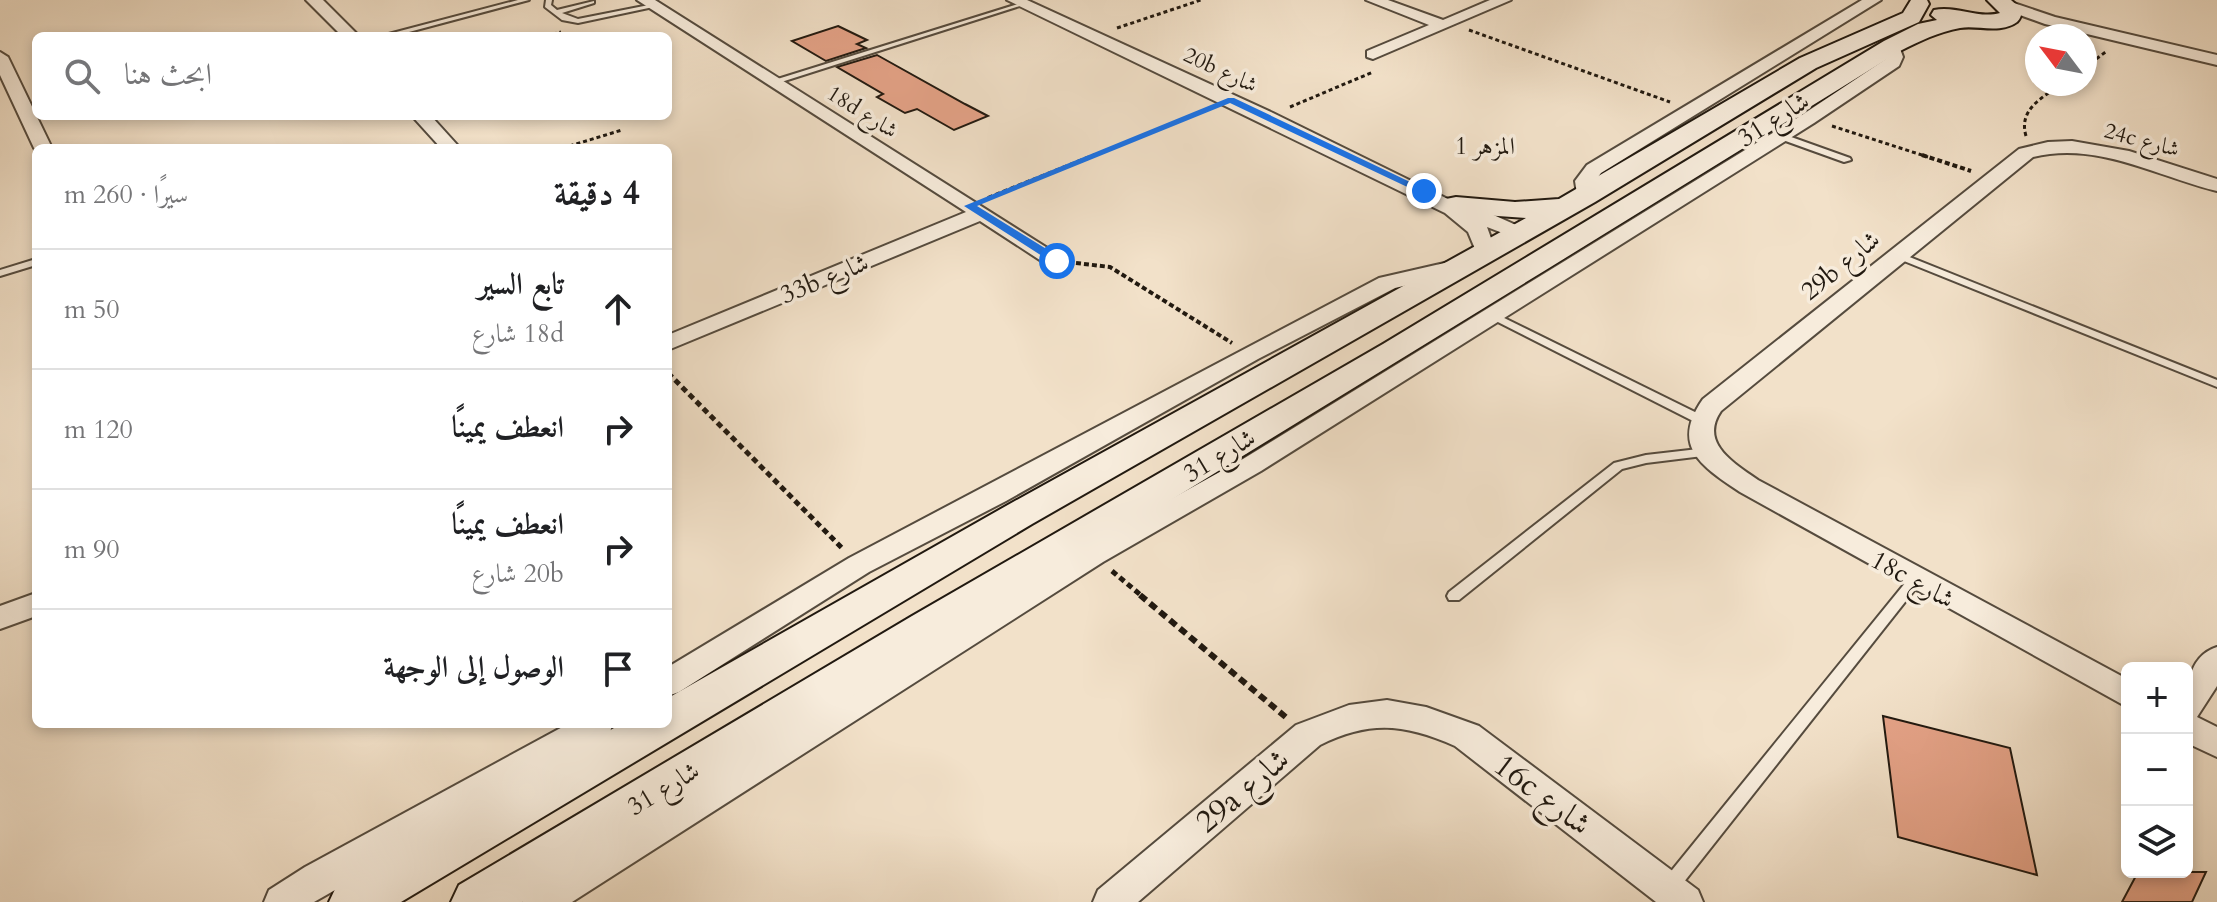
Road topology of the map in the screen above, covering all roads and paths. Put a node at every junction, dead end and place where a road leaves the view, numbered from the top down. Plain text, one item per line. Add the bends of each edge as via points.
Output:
1 (314, 0) edge
2 (526, 0) edge
3 (549, 0) edge
4 (1201, 0) edge
5 (1374, 0) edge
6 (1503, 0) edge
7 (1873, 0) edge
8 (592, 2) dead end
9 (1019, 2) edge
10 (1917, 2) edge
11 (650, 3) edge
12 (1995, 8) edge
13 (557, 12) junction
14 (1446, 24) junction
15 (2043, 24) edge
16 (346, 32) edge
17 (401, 32) edge
18 (1093, 36) junction
19 (2097, 40) edge
20 (1892, 46) junction
21 (1373, 54) joint
22 (0, 57) edge
23 (2217, 60) edge
24 (2217, 68) edge
25 (772, 82) junction
26 (2045, 96) edge
27 (1231, 100) junction
28 (29, 109) edge
29 (1691, 110) junction
30 (1267, 117) junction
31 (1808, 119) junction
32 (33, 120) edge
33 (425, 120) edge
34 (622, 130) dead end
35 (1780, 136) junction
36 (42, 144) edge
37 (447, 144) edge
38 (576, 144) edge
39 (2045, 148) junction
40 (1847, 160) dead end
41 (1991, 178) junction
42 (1405, 184) junction
43 (2217, 185) edge
44 (1577, 200) junction
45 (1456, 205) junction
46 (975, 210) junction
47 (1518, 233) junction
48 (1897, 255) junction
49 (1474, 259) junction
50 (1057, 261) joint
51 (32, 263) edge
52 (0, 273) edge
53 (1492, 315) junction
54 (672, 341) edge
55 (1395, 351) junction
56 (1250, 354) junction
57 (672, 377) edge
58 (2217, 384) edge
59 (1699, 419) junction
60 (1707, 452) junction
61 (1093, 555) junction
62 (859, 565) junction
63 (1915, 580) junction
64 (1454, 596) dead end
65 (32, 606) edge
66 (0, 618) edge
67 (2217, 659) edge
68 (672, 681) edge
69 (2121, 691) edge
70 (2193, 697) edge
71 (1389, 712) joint
72 (672, 718) edge
73 (590, 728) edge
74 (653, 728) edge
75 (2193, 730) edge
76 (1308, 735) junction
77 (2217, 743) edge
78 (1676, 896) edge
79 (282, 902) edge
80 (355, 902) edge
81 (477, 902) edge
82 (540, 902) edge
83 (1111, 902) edge

1 - 16 street
2 - 17 lane
3 - 13 lane via 547,6
4 - 18 path
5 - 14 street
6 - 14 street
7 - 29 street
8 - 13 lane
9 - 18 street, 20b شارع
9 - 25 lane
10 - 12 street via 1942,15
10 - 44 street, شارع 31 via 1911,17 1808,63
11 - 13 lane via 584,20
11 - 25 street, 18d شارع
12 - 15 street
12 - 20 street, شارع 31 via 1926,29
12 - 23 street
14 - 21 street
14 - 29 path
18 - 27 street, 20b شارع
19 - 24 street
20 - 31 street via 1895,57 1888,66
20 - 55 street, شارع 31
21 - 30 path via 1382,61 1379,69
22 - 28 street
25 - 46 street, 18d شارع
26 - 39 path via 2024,118 2024,133
27 - 30 street, 20b شارع
27 - 46 path
29 - 44 street via 1594,169
30 - 42 street, 20b شارع
31 - 35 street
31 - 41 path
32 - 36 street
33 - 37 street
34 - 38 path
35 - 40 lane
35 - 53 street
39 - 41 street, 29b شارع via 2016,159
39 - 43 street, 24c شارع via 2111,154
41 - 48 street, 29b شارع
42 - 45 street, 20b شارع
42 - 49 street, 20b شارع via 1471,221 1480,234
44 - 45 street via 1515,210
44 - 47 street, شارع 31
45 - 47 street, 20b شارع
46 - 50 street, 18d شارع
46 - 54 street, 33b شارع
47 - 49 street, شارع 31
47 - 55 street via 1523,245 1519,258 1412,324
48 - 58 lane
48 - 59 street, 29b شارع
49 - 56 street via 1387,283
49 - 72 street, شارع 31
50 - 56 path via 1110,267
51 - 52 lane
53 - 59 lane
53 - 61 street via 1252,465
55 - 81 street, شارع 31 via 927,627
56 - 62 street
57 - 62 path
59 - 60 street via 1698,435
60 - 63 street, 18c شارع via 1749,486
60 - 64 lane via 1618,466
61 - 76 path
61 - 82 street
62 - 68 street
63 - 69 street, 18c شارع
63 - 78 lane
65 - 66 street
67 - 70 street
71 - 76 street, 29a شارع via 1331,722
71 - 78 street, 16c شارع via 1430,718 1467,736
73 - 79 street
74 - 80 street
75 - 77 street
76 - 83 street, 29a شارع

